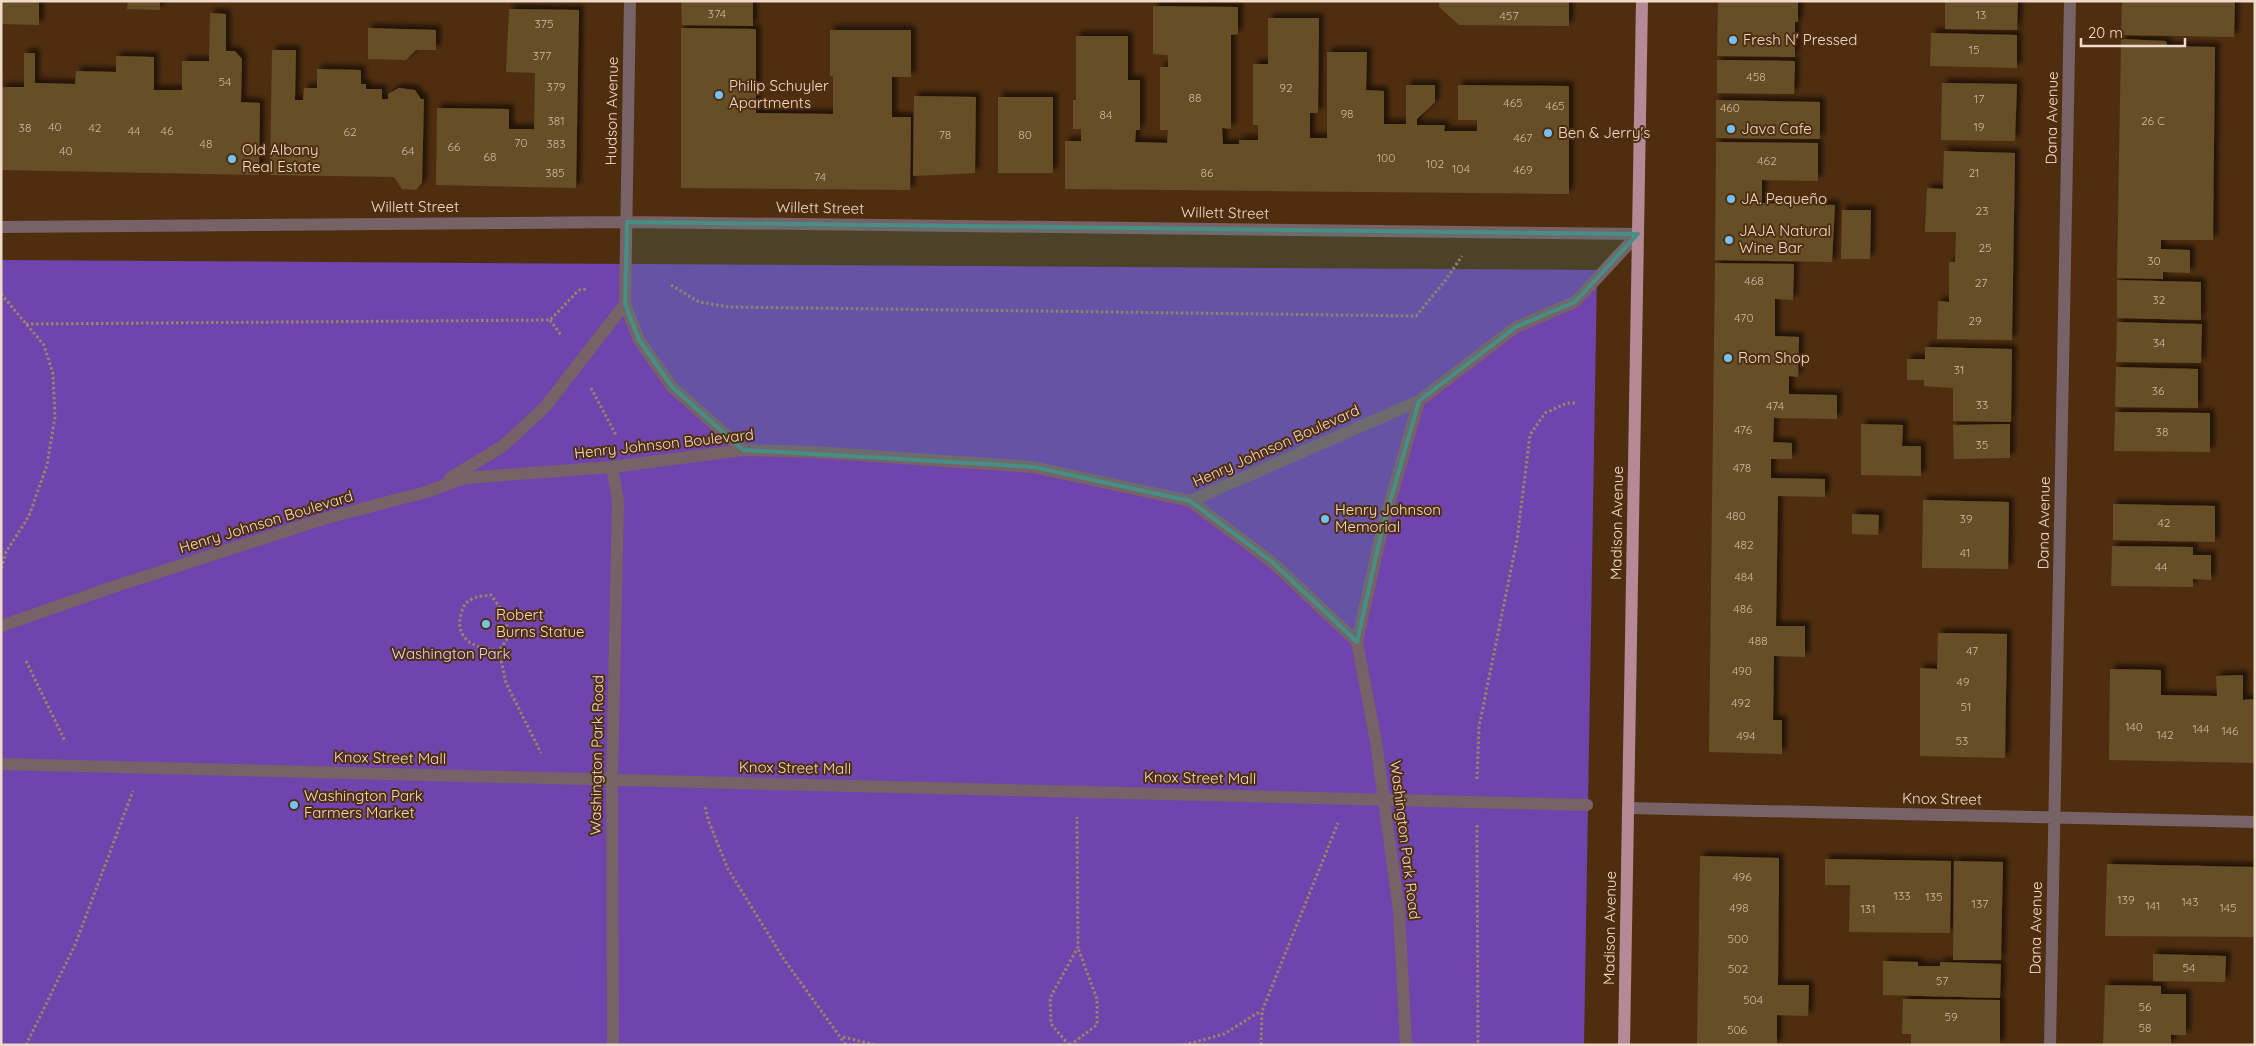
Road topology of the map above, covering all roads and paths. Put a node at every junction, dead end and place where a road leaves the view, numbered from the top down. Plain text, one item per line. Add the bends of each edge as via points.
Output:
1 (630, 1) edge
2 (1642, 1) edge
3 (2070, 1) edge
4 (627, 222) junction
5 (1, 227) edge
6 (1478, 233) junction
7 (1638, 234) junction
8 (671, 285) dead end
9 (587, 289) dead end
10 (1, 294) edge
11 (626, 304) junction
12 (550, 320) junction
13 (26, 324) junction
14 (561, 336) dead end
15 (590, 386) dead end
16 (1419, 401) junction
17 (1575, 402) dead end
18 (616, 435) dead end
19 (743, 450) junction
20 (612, 467) junction
21 (426, 492) junction
22 (1190, 501) junction
23 (1, 571) edge
24 (1, 626) edge
25 (1357, 642) junction
26 (499, 651) junction
27 (26, 660) dead end
28 (1, 764) edge
29 (82, 766) junction
30 (142, 767) junction
31 (554, 778) junction
32 (612, 780) junction
33 (700, 782) junction
34 (1077, 791) junction
35 (1349, 798) junction
36 (1383, 799) junction
37 (1476, 802) junction
38 (1587, 806) dead end
39 (1628, 808) junction
40 (2054, 817) junction
41 (2255, 822) edge
42 (1078, 947) junction
43 (1262, 1011) junction
44 (842, 1037) junction
45 (26, 1045) edge
46 (614, 1045) edge
47 (846, 1045) edge
48 (876, 1045) edge
49 (1070, 1045) edge
50 (1184, 1045) edge
51 (1261, 1045) edge
52 (1406, 1045) edge
53 (1478, 1045) edge
54 (1624, 1045) edge
55 (2050, 1045) edge

1 - 4 street, Hudson Avenue
2 - 7 main road, Madison Avenue
3 - 40 street, Dana Avenue
4 - 5 street, Willett Street
4 - 6 street, Willett Street
4 - 11 street
6 - 7 street, Willett Street
6 - 8 path via 1446,282 1416,316 729,308 699,302
7 - 16 street via 1575,302 1516,327
7 - 39 main road, Madison Avenue
9 - 12 path via 579,290
10 - 13 path
11 - 19 street via 638,340 672,387
11 - 21 street via 538,414 502,446
12 - 13 path
12 - 14 path
13 - 23 path via 44,345 53,374 55,417 47,465 29,516 6,552
15 - 18 path
16 - 22 street, Henry Johnson Boulevard
16 - 25 street, Washington Park Road via 1382,530
17 - 37 path via 1545,414 1530,435 1517,540 1480,727
19 - 20 street, Henry Johnson Boulevard
19 - 22 street, Henry Johnson Boulevard via 1033,467
20 - 21 street, Henry Johnson Boulevard via 465,478
20 - 32 street, Washington Park Road via 618,502
21 - 24 street, Henry Johnson Boulevard via 323,519
22 - 25 street via 1272,562
25 - 36 street, Washington Park Road
26 - 26 path via 482,650 465,639 458,624 463,605 472,598 491,595 504,612 510,636
26 - 31 path via 506,682
27 - 29 path via 70,751
28 - 29 street, Knox Street Mall
29 - 30 street, Knox Street Mall
30 - 31 street, Knox Street Mall
30 - 45 path via 75,945
31 - 32 street, Knox Street Mall
32 - 33 street, Knox Street Mall
32 - 46 street, Washington Park Road
33 - 34 street, Knox Street Mall
33 - 44 path via 708,822 728,869 785,962
34 - 35 street, Knox Street Mall
34 - 42 path
35 - 36 street, Knox Street Mall
35 - 43 path
36 - 37 street, Knox Street Mall
36 - 52 street, Washington Park Road via 1399,911
37 - 38 street, Knox Street Mall
37 - 53 path
39 - 40 street, Knox Street
39 - 54 main road, Madison Avenue
40 - 41 street, Knox Street
40 - 55 street, Dana Avenue
42 - 49 path via 1050,998 1051,1024
42 - 49 path via 1097,999 1097,1025
43 - 50 path via 1224,1034
43 - 51 path
44 - 47 path
44 - 48 path

